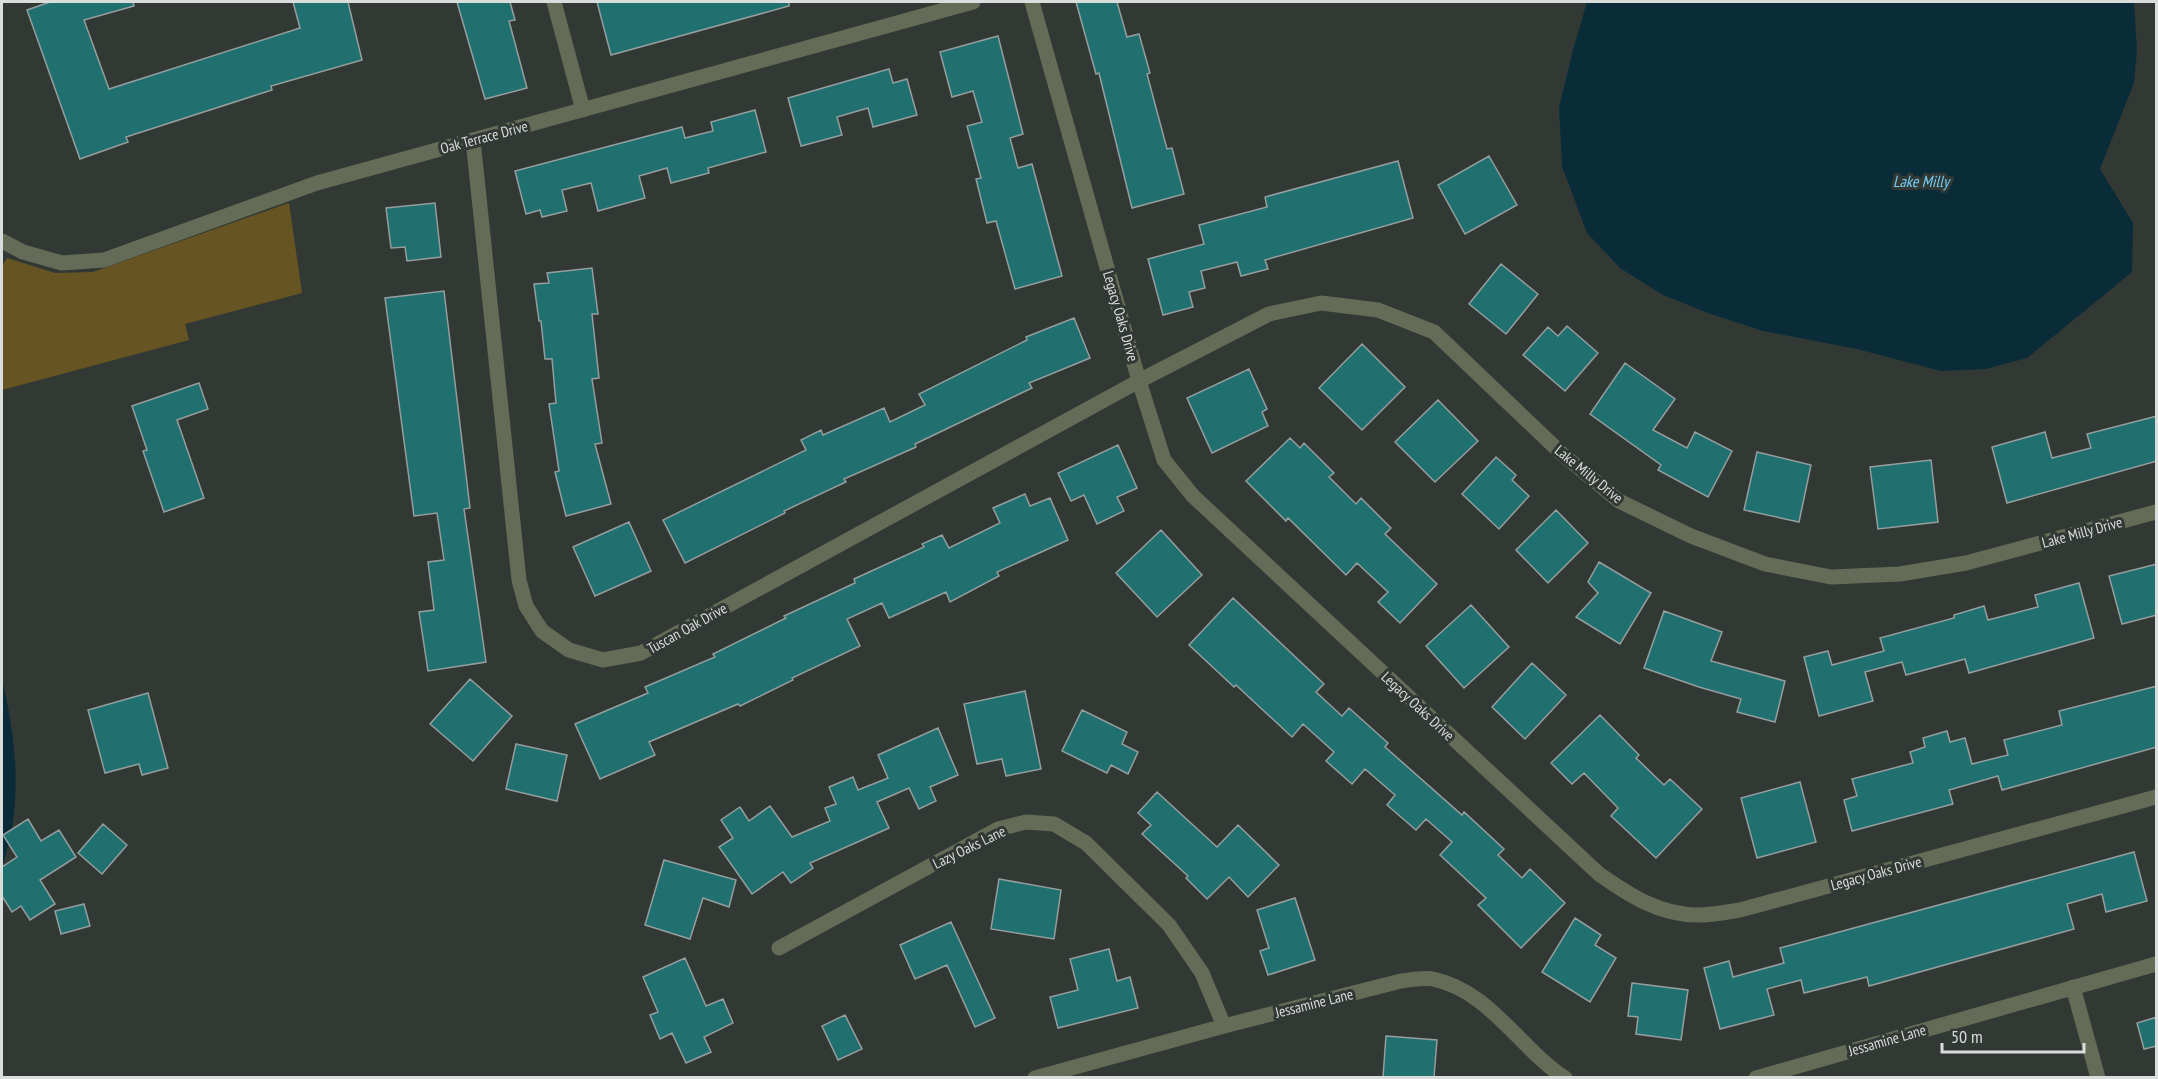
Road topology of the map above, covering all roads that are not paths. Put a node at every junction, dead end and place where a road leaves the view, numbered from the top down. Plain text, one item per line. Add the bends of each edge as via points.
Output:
1 (554, 2) edge
2 (973, 2) edge
3 (1032, 2) edge
4 (583, 110) junction
5 (473, 140) junction
6 (2, 241) edge
7 (1139, 381) junction
8 (2157, 512) edge
9 (2157, 797) edge
10 (779, 948) dead end
11 (2157, 964) edge
12 (2073, 987) junction
13 (1224, 1026) junction
14 (1035, 1077) edge
15 (1565, 1077) edge
16 (1756, 1077) edge
17 (2098, 1077) edge

1 - 4 street
2 - 4 street, Oak Terrace Drive
3 - 7 street, Legacy Oaks Drive
4 - 5 street, Oak Terrace Drive
5 - 6 street, Oak Terrace Drive via 317,183 104,260 62,263 23,252
5 - 7 street, Tuscan Oak Drive via 519,580 526,606 542,632 569,650 603,660 641,654
7 - 8 street, Lake Milly Drive via 1269,314 1321,303 1378,310 1434,332 1561,453 1619,501 1691,536 1765,564 1831,577 1900,574 1966,563
7 - 9 street, Legacy Oaks Drive via 1164,460 1193,496 1599,874 1636,899 1671,912 1698,915 1740,910
10 - 13 street, Lazy Oaks Lane via 998,830 1026,822 1054,824 1086,843 1169,925 1202,973
11 - 12 street, Jessamine Lane
12 - 16 street, Jessamine Lane
12 - 17 street
13 - 14 street, Jessamine Lane
13 - 15 street, Jessamine Lane via 1401,981 1431,978 1454,985 1493,1011

